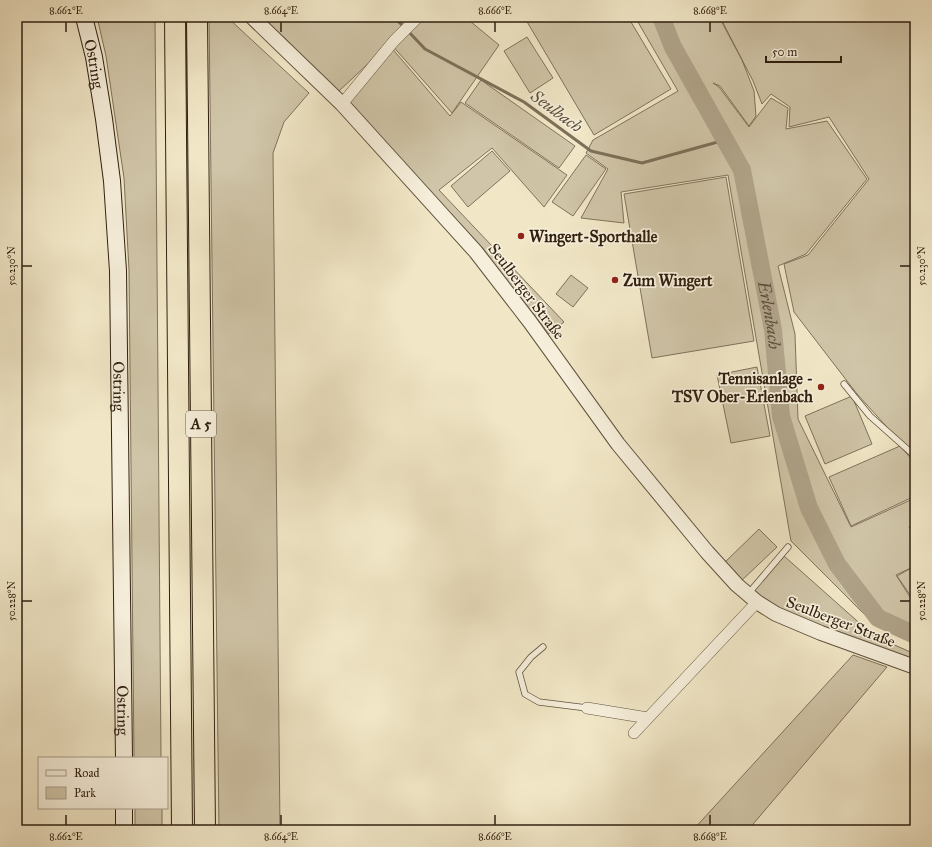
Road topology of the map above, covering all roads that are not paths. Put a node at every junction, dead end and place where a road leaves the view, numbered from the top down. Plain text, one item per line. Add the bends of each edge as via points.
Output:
1 (84, 17) edge
2 (175, 17) edge
3 (198, 17) edge
4 (252, 17) edge
5 (418, 17) edge
6 (342, 104) junction
7 (844, 384) dead end
8 (915, 456) edge
9 (788, 547) dead end
10 (752, 598) junction
11 (543, 647) dead end
12 (915, 667) edge
13 (587, 708) joint
14 (648, 718) junction
15 (634, 733) dead end
16 (124, 757) edge
17 (124, 809) edge
18 (124, 830) edge
19 (182, 830) edge
20 (205, 830) edge

1 - 16 main road, Ostring via 94,57 104,119 112,181 117,264
2 - 19 highway, A 5
3 - 20 highway, A 5
4 - 6 street, Seulberger Straße
5 - 6 street
6 - 10 street, Seulberger Straße via 476,252 618,444 726,574
7 - 8 lane via 870,416
9 - 10 lane
10 - 12 street, Seulberger Straße via 776,614 798,624
10 - 14 street
11 - 13 lane via 519,672 525,694 539,702
13 - 14 street
14 - 15 street
17 - 18 main road

